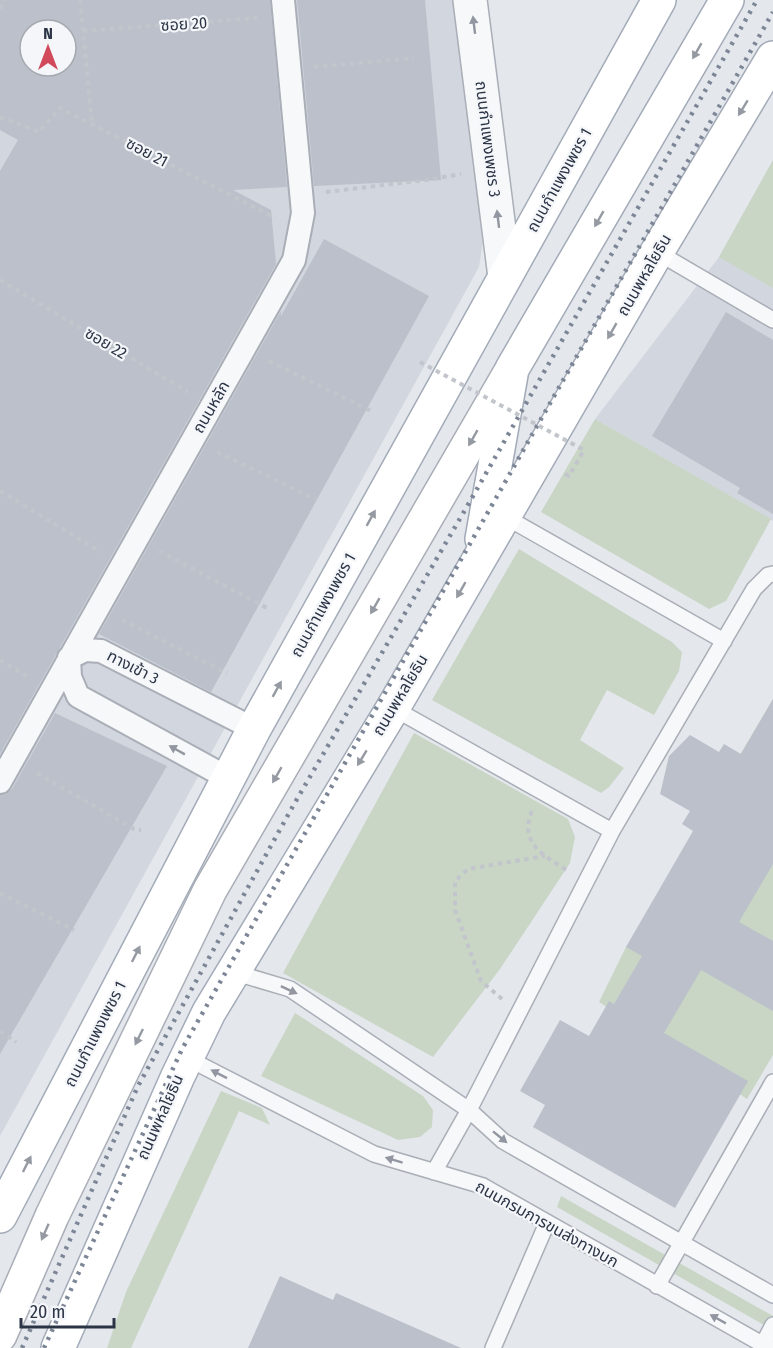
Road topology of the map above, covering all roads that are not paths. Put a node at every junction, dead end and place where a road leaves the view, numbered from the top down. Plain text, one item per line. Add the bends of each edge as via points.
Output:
1 (470, 0) edge
2 (659, 0) edge
3 (726, 0) edge
4 (284, 8) edge
5 (773, 58) edge
6 (657, 252) junction
7 (505, 277) junction
8 (773, 320) edge
9 (512, 369) junction
10 (504, 516) junction
11 (478, 562) junction
12 (773, 574) edge
13 (724, 641) junction
14 (69, 658) junction
15 (393, 708) junction
16 (254, 729) junction
17 (228, 778) junction
18 (0, 782) edge
19 (612, 831) junction
20 (233, 972) junction
21 (187, 1058) junction
22 (773, 1082) edge
23 (468, 1110) junction
24 (434, 1172) junction
25 (0, 1216) edge
26 (547, 1223) junction
27 (682, 1243) junction
28 (657, 1286) junction
29 (773, 1295) edge
30 (773, 1325) edge
31 (0, 1335) edge
32 (764, 1347) edge
33 (58, 1348) edge
34 (493, 1348) edge

7 -> 1 street, ถนนกำแพงเพชร 3
2 - 7 main road, ถนนกำแพงเพชร 1
3 -> 9 main road
4 - 14 street, ถนนหลัก via 303,213 294,261
5 -> 6 main road, ถนนพหลโยธิน
6 - 8 lane
6 -> 10 main road, ถนนพหลโยธิน
16 -> 7 main road, ถนนกำแพงเพชร 1
9 - 11 main road
9 -> 31 main road via 210,890 52,1216
10 - 11 main road, ถนนพหลโยธิน
10 - 13 lane
11 -> 15 main road, ถนนพหลโยธิน
12 - 13 lane via 754,589
13 - 19 lane
14 - 16 street, ทางเข้า 3 via 85,650 101,651
17 -> 14 street via 78,696 70,677
14 - 18 street, ถนนหลัก
15 - 19 lane
15 -> 20 main road, ถนนพหลโยธิน
16 - 17 main road, ถนนกำแพงเพชร 1
25 -> 17 main road, ถนนกำแพงเพชร 1
19 - 23 lane
20 - 21 main road, ถนนพหลโยธิน
20 -> 23 lane via 290,989
24 -> 21 lane, ถนนกรมการขนส่งทางบก via 374,1154
21 - 33 main road, ถนนพหลโยธิน
22 - 27 lane
23 - 24 lane
23 -> 27 lane via 503,1141
24 - 26 lane, ถนนกรมการขนส่งทางบก via 483,1186
26 - 28 lane, ถนนกรมการขนส่งทางบก
26 - 34 lane
27 - 28 lane
27 - 29 lane
32 -> 28 lane, ถนนกรมการขนส่งทางบก
30 - 32 lane

